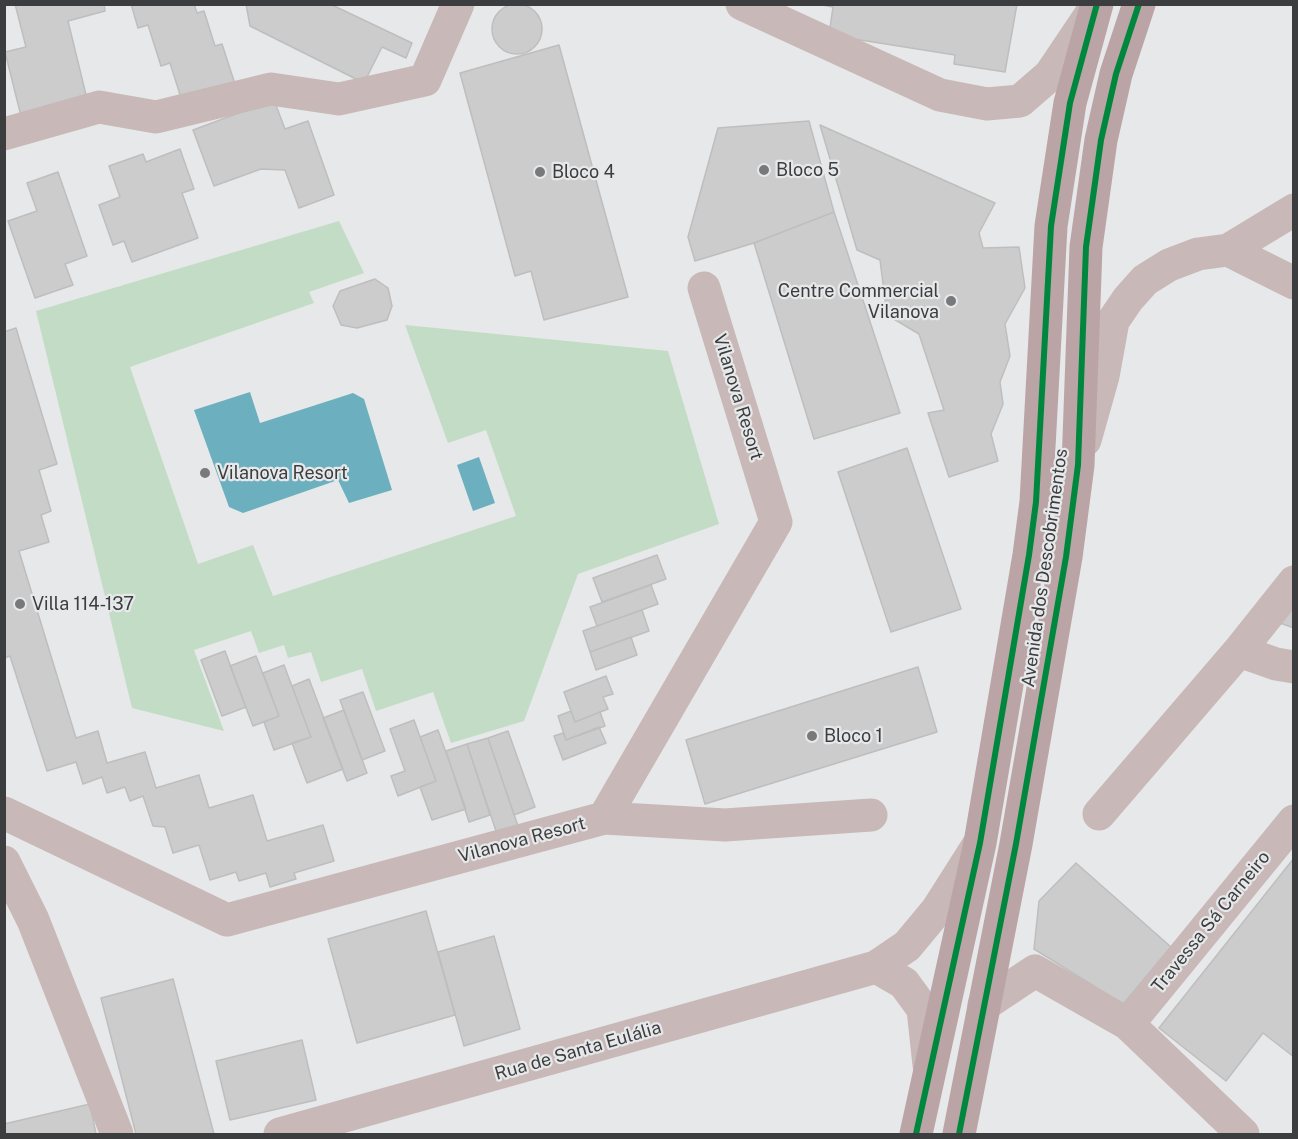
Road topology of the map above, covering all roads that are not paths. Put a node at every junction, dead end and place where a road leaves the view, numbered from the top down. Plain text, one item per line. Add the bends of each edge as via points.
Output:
1 (458, 4) edge
2 (742, 4) edge
3 (1139, 4) edge
4 (1096, 6) edge
5 (4, 134) edge
6 (1293, 210) edge
7 (1228, 250) junction
8 (1293, 283) edge
9 (704, 288) dead end
10 (1078, 465) junction
11 (1293, 582) edge
12 (1239, 651) junction
13 (1293, 666) edge
14 (4, 813) edge
15 (1099, 814) dead end
16 (871, 815) dead end
17 (604, 818) junction
18 (1293, 821) edge
19 (980, 843) junction
20 (4, 862) edge
21 (876, 967) junction
22 (984, 1005) junction
23 (1128, 1024) junction
24 (930, 1071) junction
25 (331, 1128) edge
26 (117, 1134) edge
27 (280, 1134) edge
28 (916, 1134) edge
29 (959, 1134) edge
30 (1243, 1134) edge

1 - 5 street via 425,80 339,99 271,89 156,117 99,107
2 - 4 street via 940,95 987,104 1020,101 1050,75
3 - 10 main road, Avenida dos Descobrimentos via 1116,74 1101,140 1086,247
4 - 19 main road, Avenida dos Descobrimentos via 1070,104 1051,226 1034,513
6 - 7 street
7 - 8 street
7 - 10 street via 1198,254 1169,266 1145,280 1128,299 1113,321 1103,376
9 - 17 street, Vilanova Resort via 776,522
10 - 22 main road, Avenida dos Descobrimentos via 1066,557
11 - 12 street
12 - 13 street
12 - 15 street
14 - 17 street, Vilanova Resort via 227,920
16 - 17 street, Vilanova Resort via 725,825
18 - 23 street, Travessa Sá Carneiro
19 - 21 street, Rua de Santa Eulália via 937,910 907,946
19 - 24 main road, Avenida dos Descobrimentos
20 - 26 street via 33,920
21 - 24 street via 904,983 923,1009
21 - 25 street, Rua de Santa Eulália
22 - 23 street via 1035,971
22 - 29 main road, Avenida dos Descobrimentos
23 - 30 street
24 - 28 main road, Avenida dos Descobrimentos
25 - 27 street, Rua de Santa Eulália

